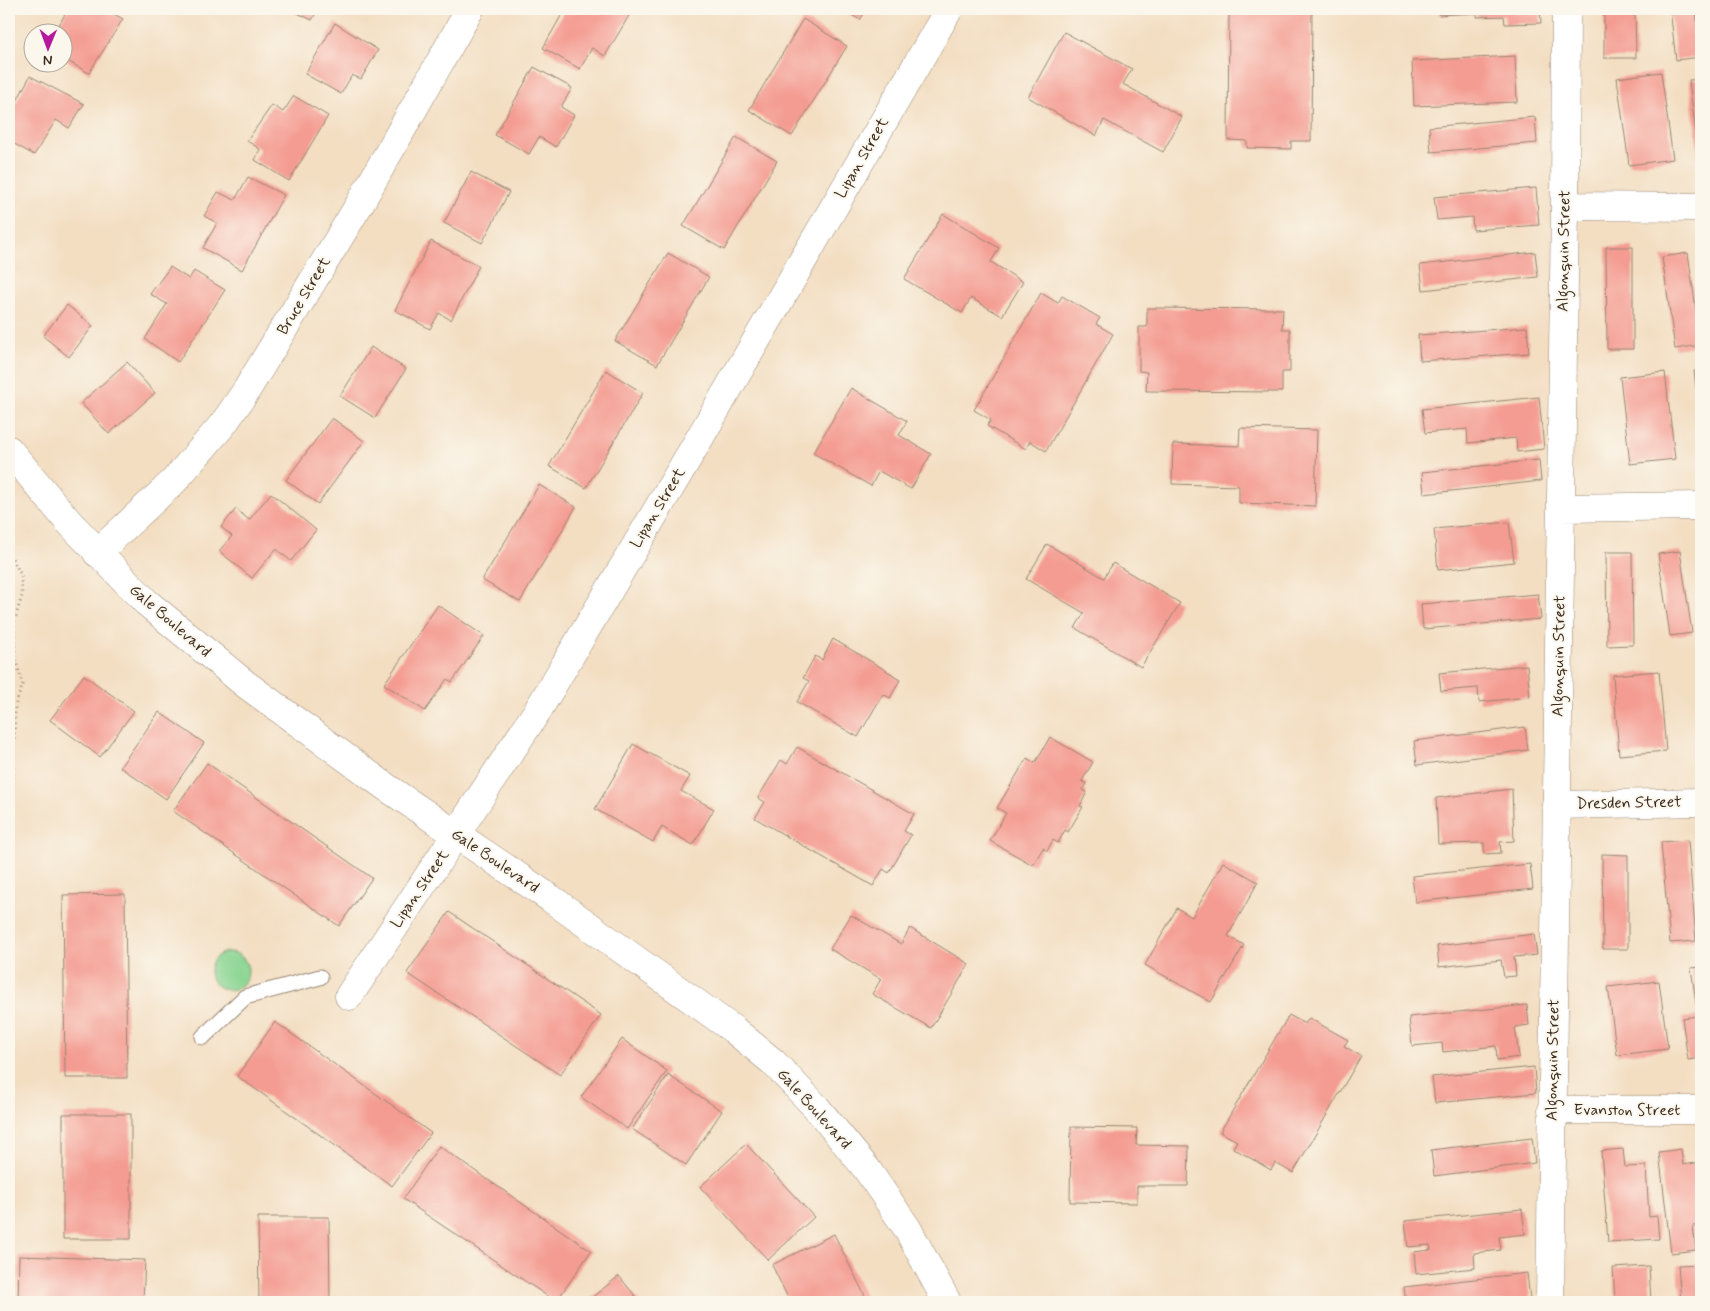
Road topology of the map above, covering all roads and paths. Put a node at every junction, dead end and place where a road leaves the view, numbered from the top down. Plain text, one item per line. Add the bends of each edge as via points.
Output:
1 (470, 9) edge
2 (949, 9) edge
3 (1566, 9) edge
4 (1565, 206) junction
5 (1701, 207) edge
6 (9, 450) edge
7 (1701, 506) edge
8 (1561, 508) junction
9 (97, 553) junction
10 (9, 555) edge
11 (1701, 802) edge
12 (1556, 805) junction
13 (9, 829) edge
14 (456, 835) junction
15 (320, 977) dead end
16 (349, 996) dead end
17 (204, 1036) dead end
18 (1552, 1110) junction
19 (1701, 1110) edge
20 (947, 1302) edge
21 (1550, 1302) edge

1 - 9 street, Bruce Street via 359,205 246,391 224,423 174,481
2 - 14 street, Lipan Street via 640,540 538,710
3 - 4 street, Algonquin Street
4 - 5 street
4 - 8 street, Algonquin Street
6 - 9 street, Gale Boulevard
7 - 8 street
8 - 12 street, Algonquin Street
9 - 14 street, Gale Boulevard via 146,602 244,683
10 - 13 path via 21,575 22,596 14,622 15,658 22,684 15,706
11 - 12 street, Dresden Street
12 - 18 street, Algonquin Street
14 - 16 street, Lipan Street
14 - 20 street, Gale Boulevard via 550,898 734,1030 773,1062 816,1107 866,1168 907,1228
15 - 17 lane via 245,997
18 - 19 street, Evanston Street
18 - 21 street, Algonquin Street

